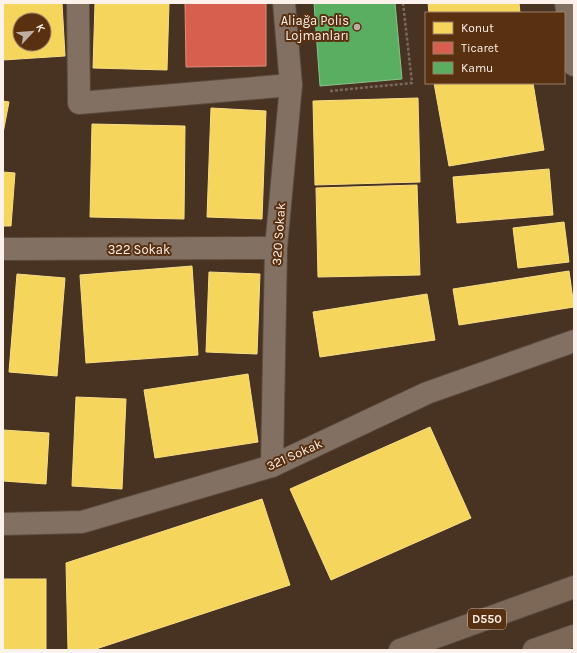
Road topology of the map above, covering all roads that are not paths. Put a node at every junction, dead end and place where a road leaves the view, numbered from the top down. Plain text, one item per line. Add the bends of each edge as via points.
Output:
1 (78, 3) edge
2 (284, 3) edge
3 (566, 3) edge
4 (574, 65) edge
5 (290, 85) junction
6 (276, 248) junction
7 (3, 249) edge
8 (574, 341) edge
9 (272, 466) junction
10 (3, 524) edge
11 (574, 588) edge
12 (574, 636) edge
13 (400, 650) edge
14 (534, 650) edge

1 - 5 street via 79,103
2 - 5 street, 320 Sokak
3 - 4 street
5 - 6 street, 320 Sokak
6 - 7 street, 322 Sokak
6 - 9 street, 320 Sokak
8 - 9 street, 321 Sokak via 427,393
9 - 10 street, 321 Sokak via 82,522
11 - 13 highway, D550
12 - 14 highway

